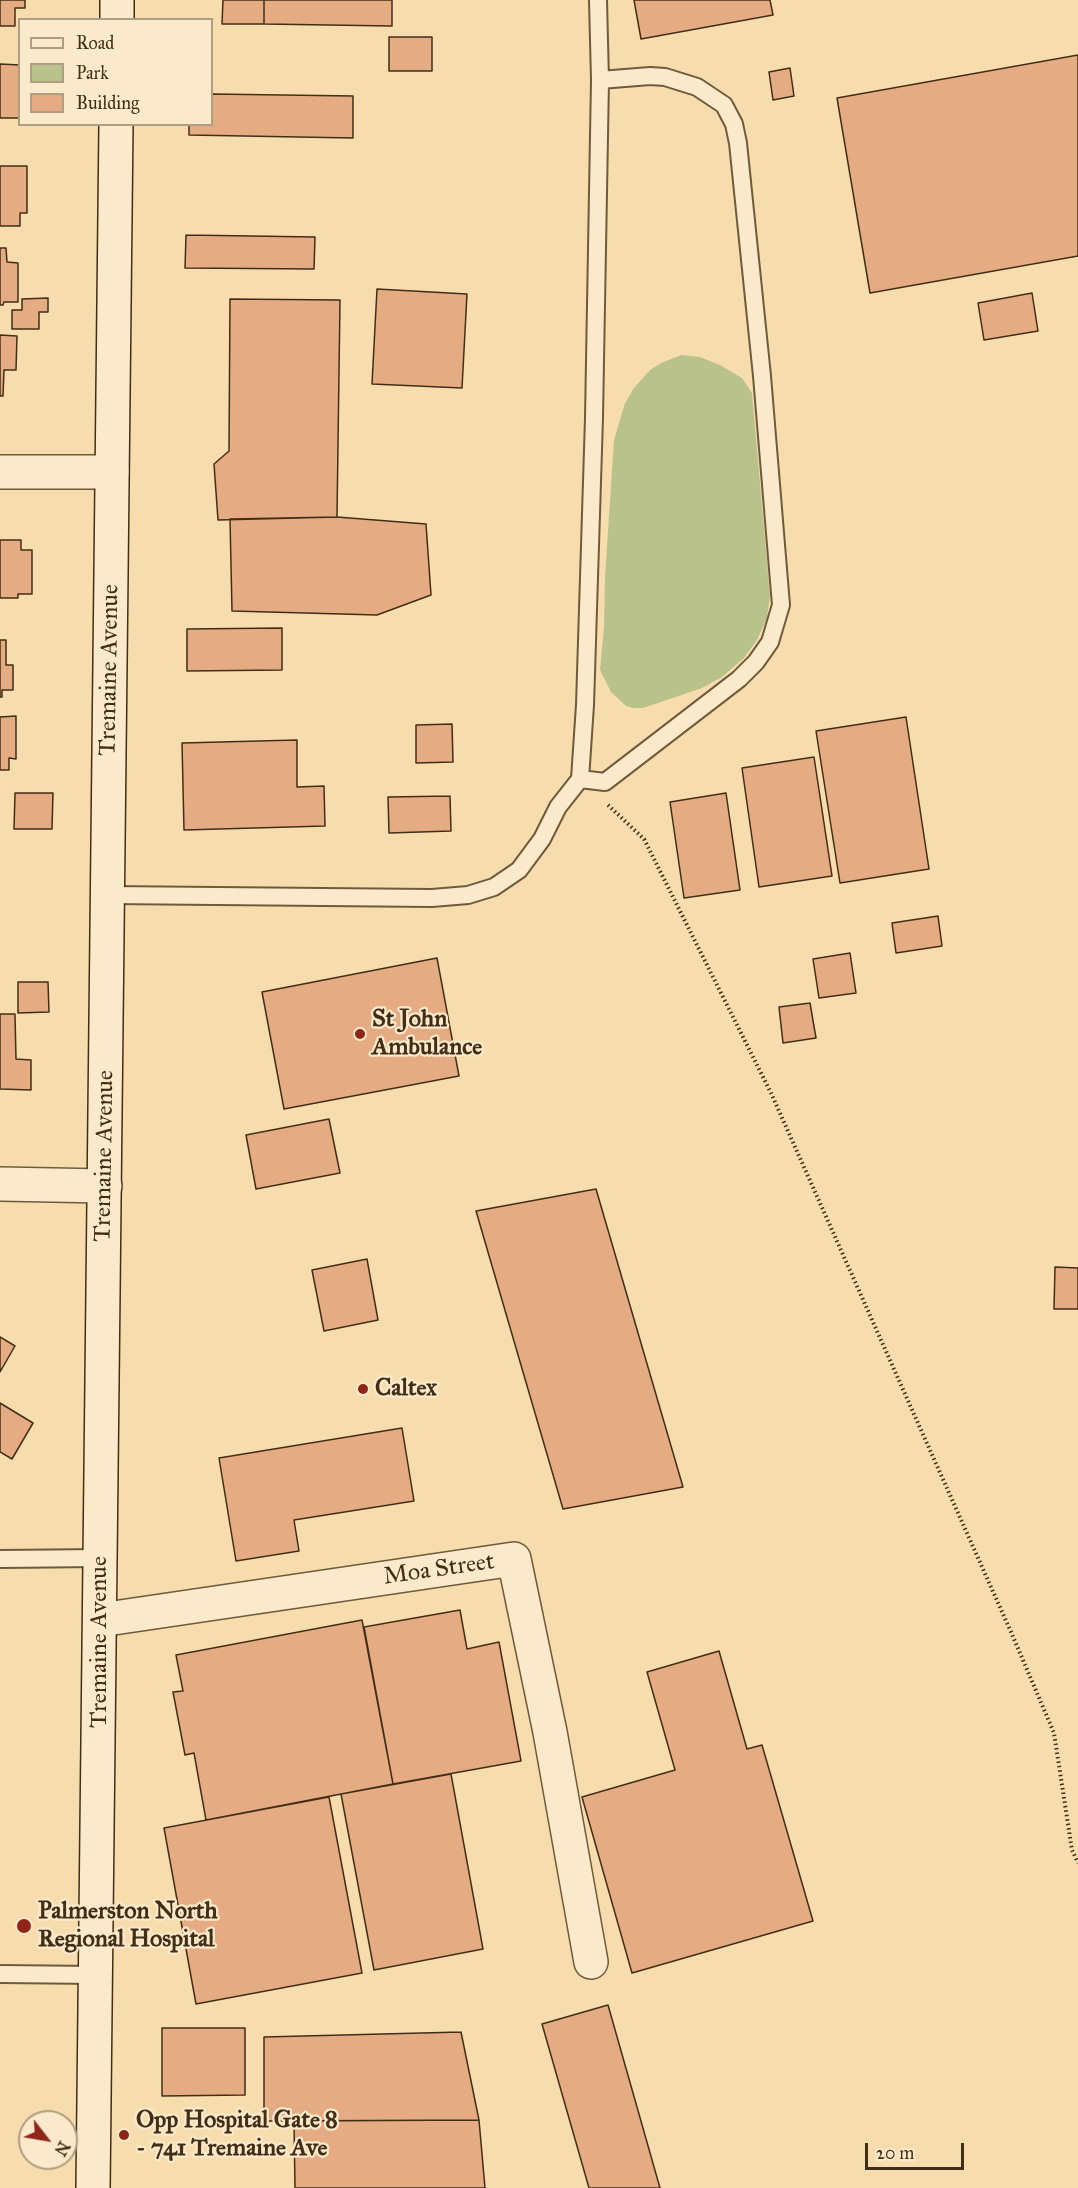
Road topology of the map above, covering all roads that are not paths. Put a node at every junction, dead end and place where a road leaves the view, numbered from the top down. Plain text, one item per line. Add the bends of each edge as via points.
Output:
1 (117, 0) edge
2 (598, 0) edge
3 (117, 18) edge
4 (600, 80) junction
5 (116, 126) edge
6 (0, 472) edge
7 (112, 472) junction
8 (580, 779) junction
9 (108, 895) junction
10 (0, 1184) edge
11 (105, 1186) junction
12 (100, 1558) junction
13 (0, 1559) edge
14 (100, 1620) junction
15 (591, 1962) dead end
16 (0, 1974) edge
17 (97, 1975) junction
18 (93, 2188) edge

1 - 3 main road
2 - 4 lane
4 - 8 lane via 594,430
4 - 8 lane via 650,76 682,81 724,105 734,124 782,605 770,642 739,679 605,782
5 - 7 main road, Tremaine Avenue
6 - 7 main road
7 - 9 main road, Tremaine Avenue
8 - 9 lane via 519,870 494,887 468,895
9 - 11 main road, Tremaine Avenue
10 - 11 main road
11 - 12 main road, Tremaine Avenue
12 - 13 lane
12 - 14 main road, Tremaine Avenue
14 - 15 main road, Moa Street via 514,1559
14 - 17 main road, Tremaine Avenue
16 - 17 lane
17 - 18 main road, Tremaine Avenue

